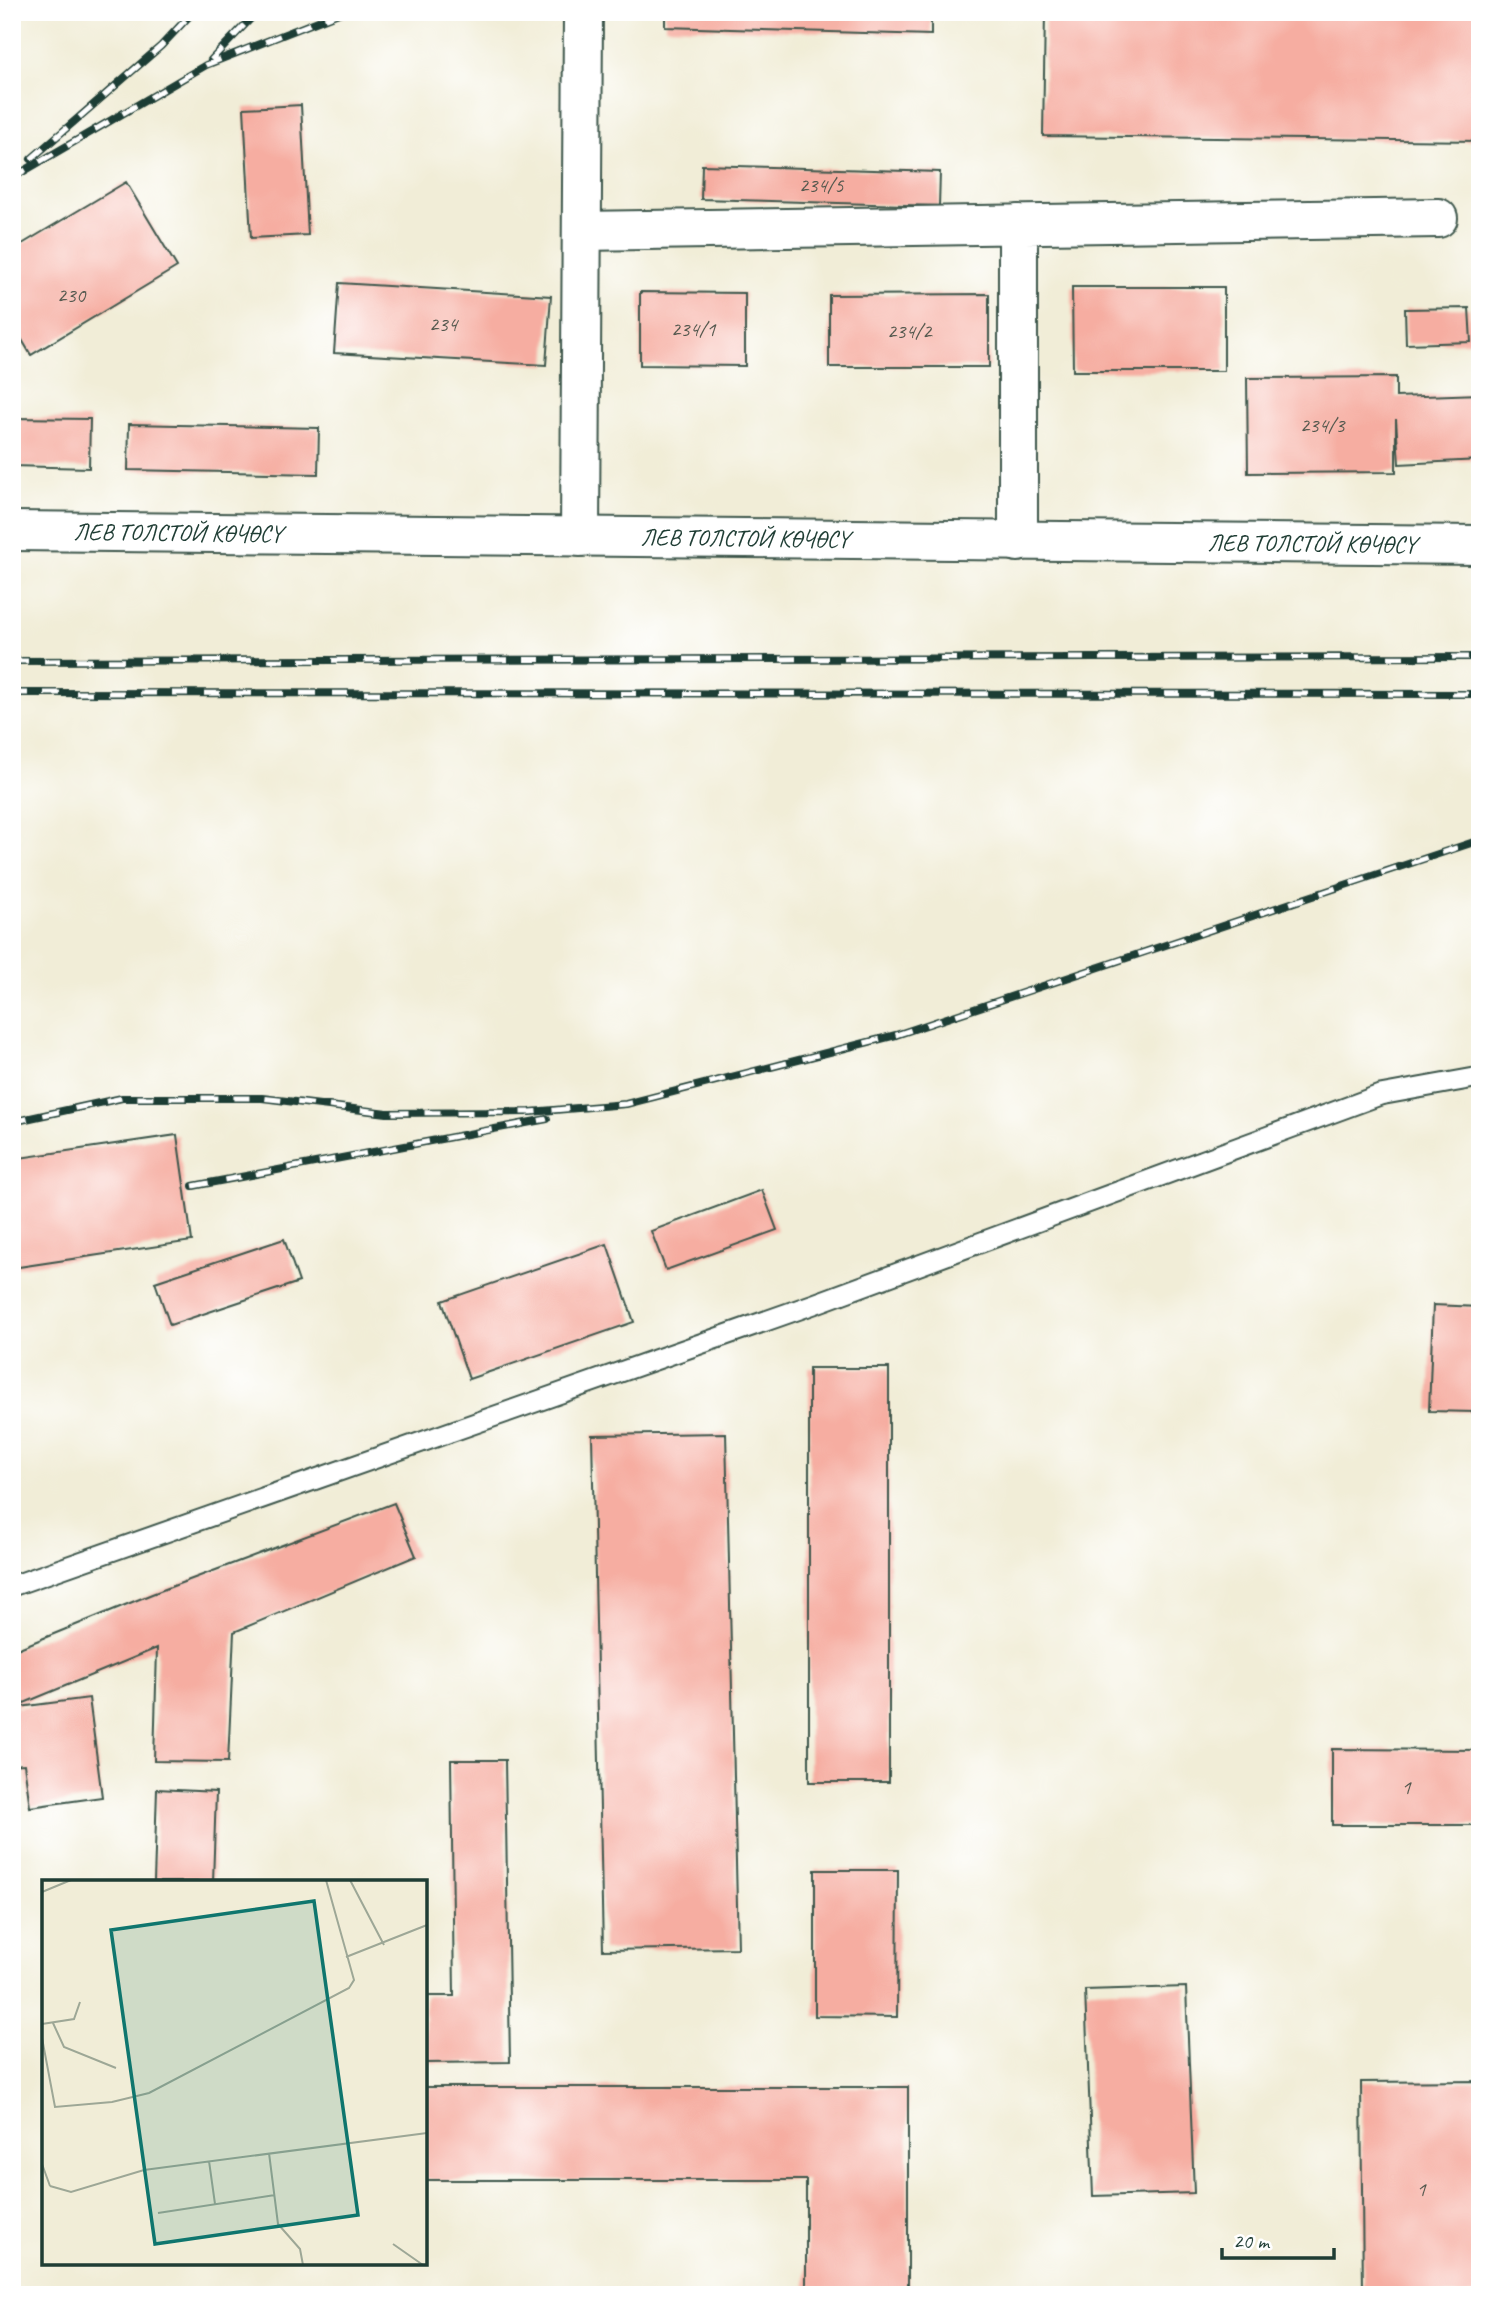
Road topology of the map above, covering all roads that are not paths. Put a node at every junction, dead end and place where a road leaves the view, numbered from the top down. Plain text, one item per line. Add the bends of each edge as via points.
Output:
1 (583, 12) edge
2 (1438, 218) dead end
3 (1018, 224) junction
4 (582, 231) junction
5 (12, 531) edge
6 (580, 537) junction
7 (1018, 542) junction
8 (1480, 545) edge
9 (1480, 1077) edge
10 (12, 1586) edge

1 - 4 street
2 - 3 street
3 - 4 street
3 - 7 street
4 - 6 street
5 - 6 street, ЛЕВ ТОЛСТОЙ КӨЧӨСҮ
6 - 7 street, ЛЕВ ТОЛСТОЙ КӨЧӨСҮ
7 - 8 street, ЛЕВ ТОЛСТОЙ КӨЧӨСҮ
9 - 10 lane via 1380,1095 801,1309

